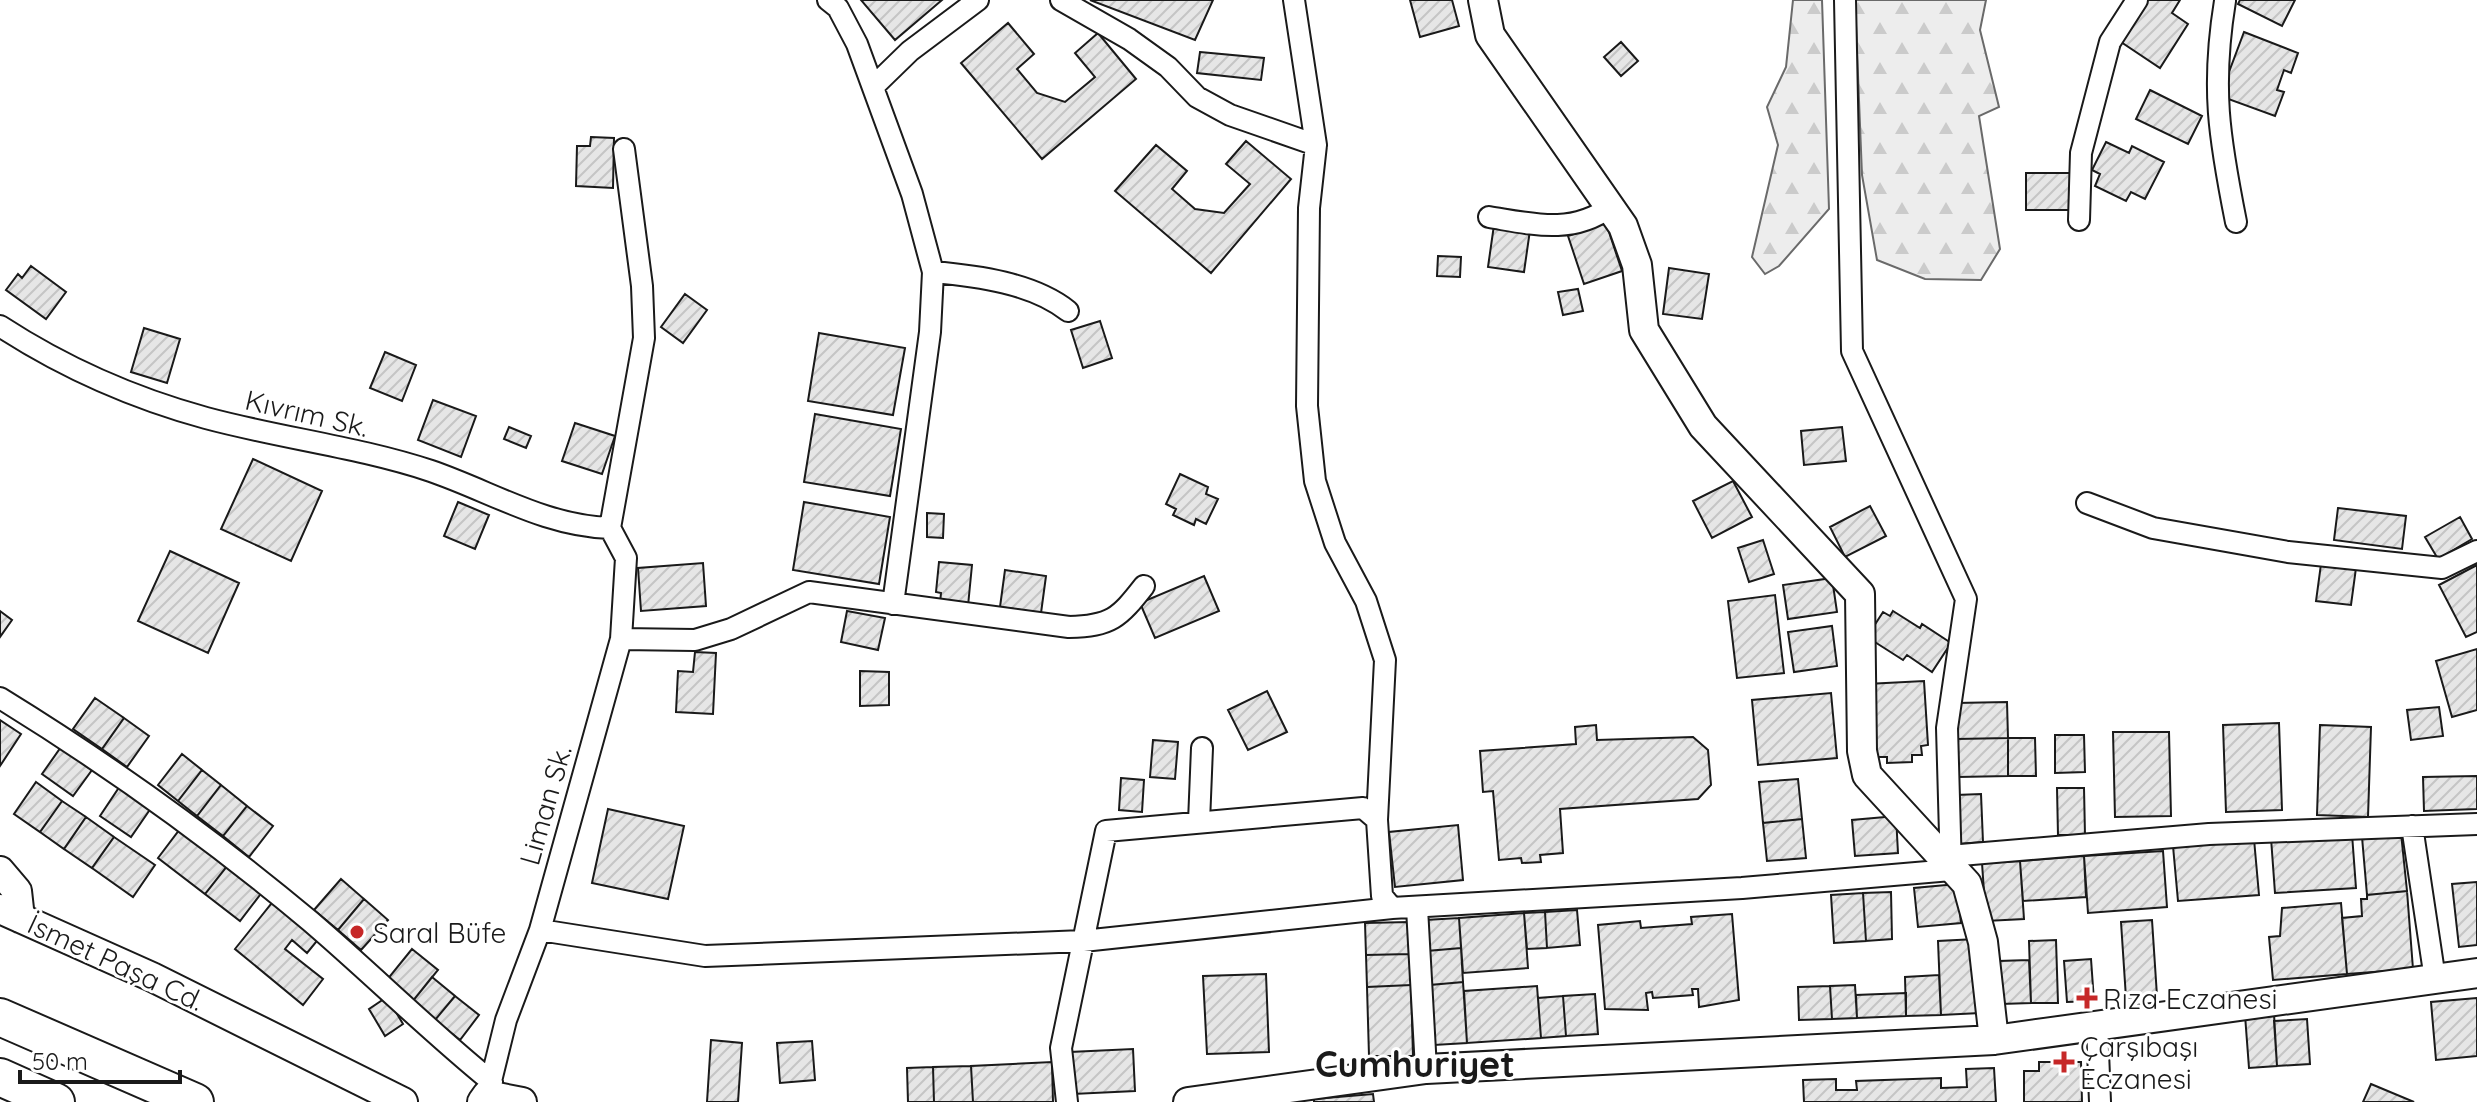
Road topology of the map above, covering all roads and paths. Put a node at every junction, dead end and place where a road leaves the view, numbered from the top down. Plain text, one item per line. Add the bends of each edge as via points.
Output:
1 (828, 0) edge
2 (978, 0) edge
3 (1061, 0) edge
4 (1294, 0) edge
5 (1483, 0) edge
6 (1845, 0) edge
7 (2137, 0) edge
8 (2225, 0) edge
9 (873, 87) junction
10 (1316, 145) junction
11 (624, 149) dead end
12 (1610, 207) junction
13 (1489, 217) dead end
14 (2079, 220) dead end
15 (2236, 222) dead end
16 (933, 272) junction
17 (1068, 311) dead end
18 (0, 326) edge
19 (2087, 503) dead end
20 (610, 528) junction
21 (2477, 551) edge
22 (1144, 586) dead end
23 (893, 604) junction
24 (621, 639) junction
25 (0, 698) edge
26 (1202, 748) dead end
27 (1377, 820) junction
28 (1199, 822) junction
29 (2477, 824) edge
30 (2412, 826) junction
31 (1950, 863) junction
32 (0, 871) edge
33 (1392, 908) junction
34 (1417, 908) junction
35 (10, 914) edge
36 (540, 930) junction
37 (1083, 941) junction
38 (2477, 973) edge
39 (2435, 979) junction
40 (0, 1017) edge
41 (2097, 1026) junction
42 (1994, 1040) junction
43 (1426, 1069) junction
44 (0, 1077) edge
45 (487, 1093) edge
46 (56, 1102) edge
47 (195, 1102) edge
48 (403, 1102) edge
49 (522, 1102) edge
50 (1067, 1102) edge
51 (1188, 1102) edge
52 (2100, 1102) edge

1 - 9 street via 857,44
2 - 9 street via 910,51
3 - 10 street via 1155,57 1197,97 1230,115
4 - 10 street
5 - 12 street via 1490,35
6 - 31 street via 1852,351 1966,599 1947,728
7 - 14 street via 2110,42 2081,153
8 - 15 street via 2216,55 2218,133
9 - 16 street via 912,194
10 - 27 street via 1309,208 1307,406 1315,481 1385,660
11 - 20 street via 644,338
12 - 13 street via 1592,220 1567,227
12 - 31 street via 1637,265 1644,330 1703,426 1860,594 1862,751 1867,775
16 - 17 street via 1050,296
16 - 23 street via 928,348
18 - 20 street, Kıvrım Sk. via 94,380 203,417 431,471 577,527
19 - 21 street via 2153,528 2288,552 2442,568
20 - 24 street, Liman Sk. via 626,558
22 - 23 street via 1124,612 1101,626 1069,627
23 - 24 street via 809,592 695,640
24 - 36 street, Liman Sk.
25 - 45 street via 195,828 312,923
26 - 28 street
27 - 28 street via 1363,808
27 - 33 street via 1382,896
28 - 37 street via 1106,831
29 - 30 street
30 - 31 street via 2209,834
30 - 39 street
31 - 34 street via 1742,888
31 - 42 street via 1975,905
32 - 35 street via 17,891
33 - 34 street
33 - 37 street
34 - 43 street
35 - 48 street, İsmet Paşa Cd. via 152,977
36 - 37 street via 705,956
36 - 45 street, Liman Sk. via 506,1020
37 - 50 street via 1061,1048
38 - 39 street
39 - 41 street
40 - 47 highway
41 - 42 street
41 - 52 street
42 - 43 street
43 - 51 street
44 - 46 highway
45 - 49 street

